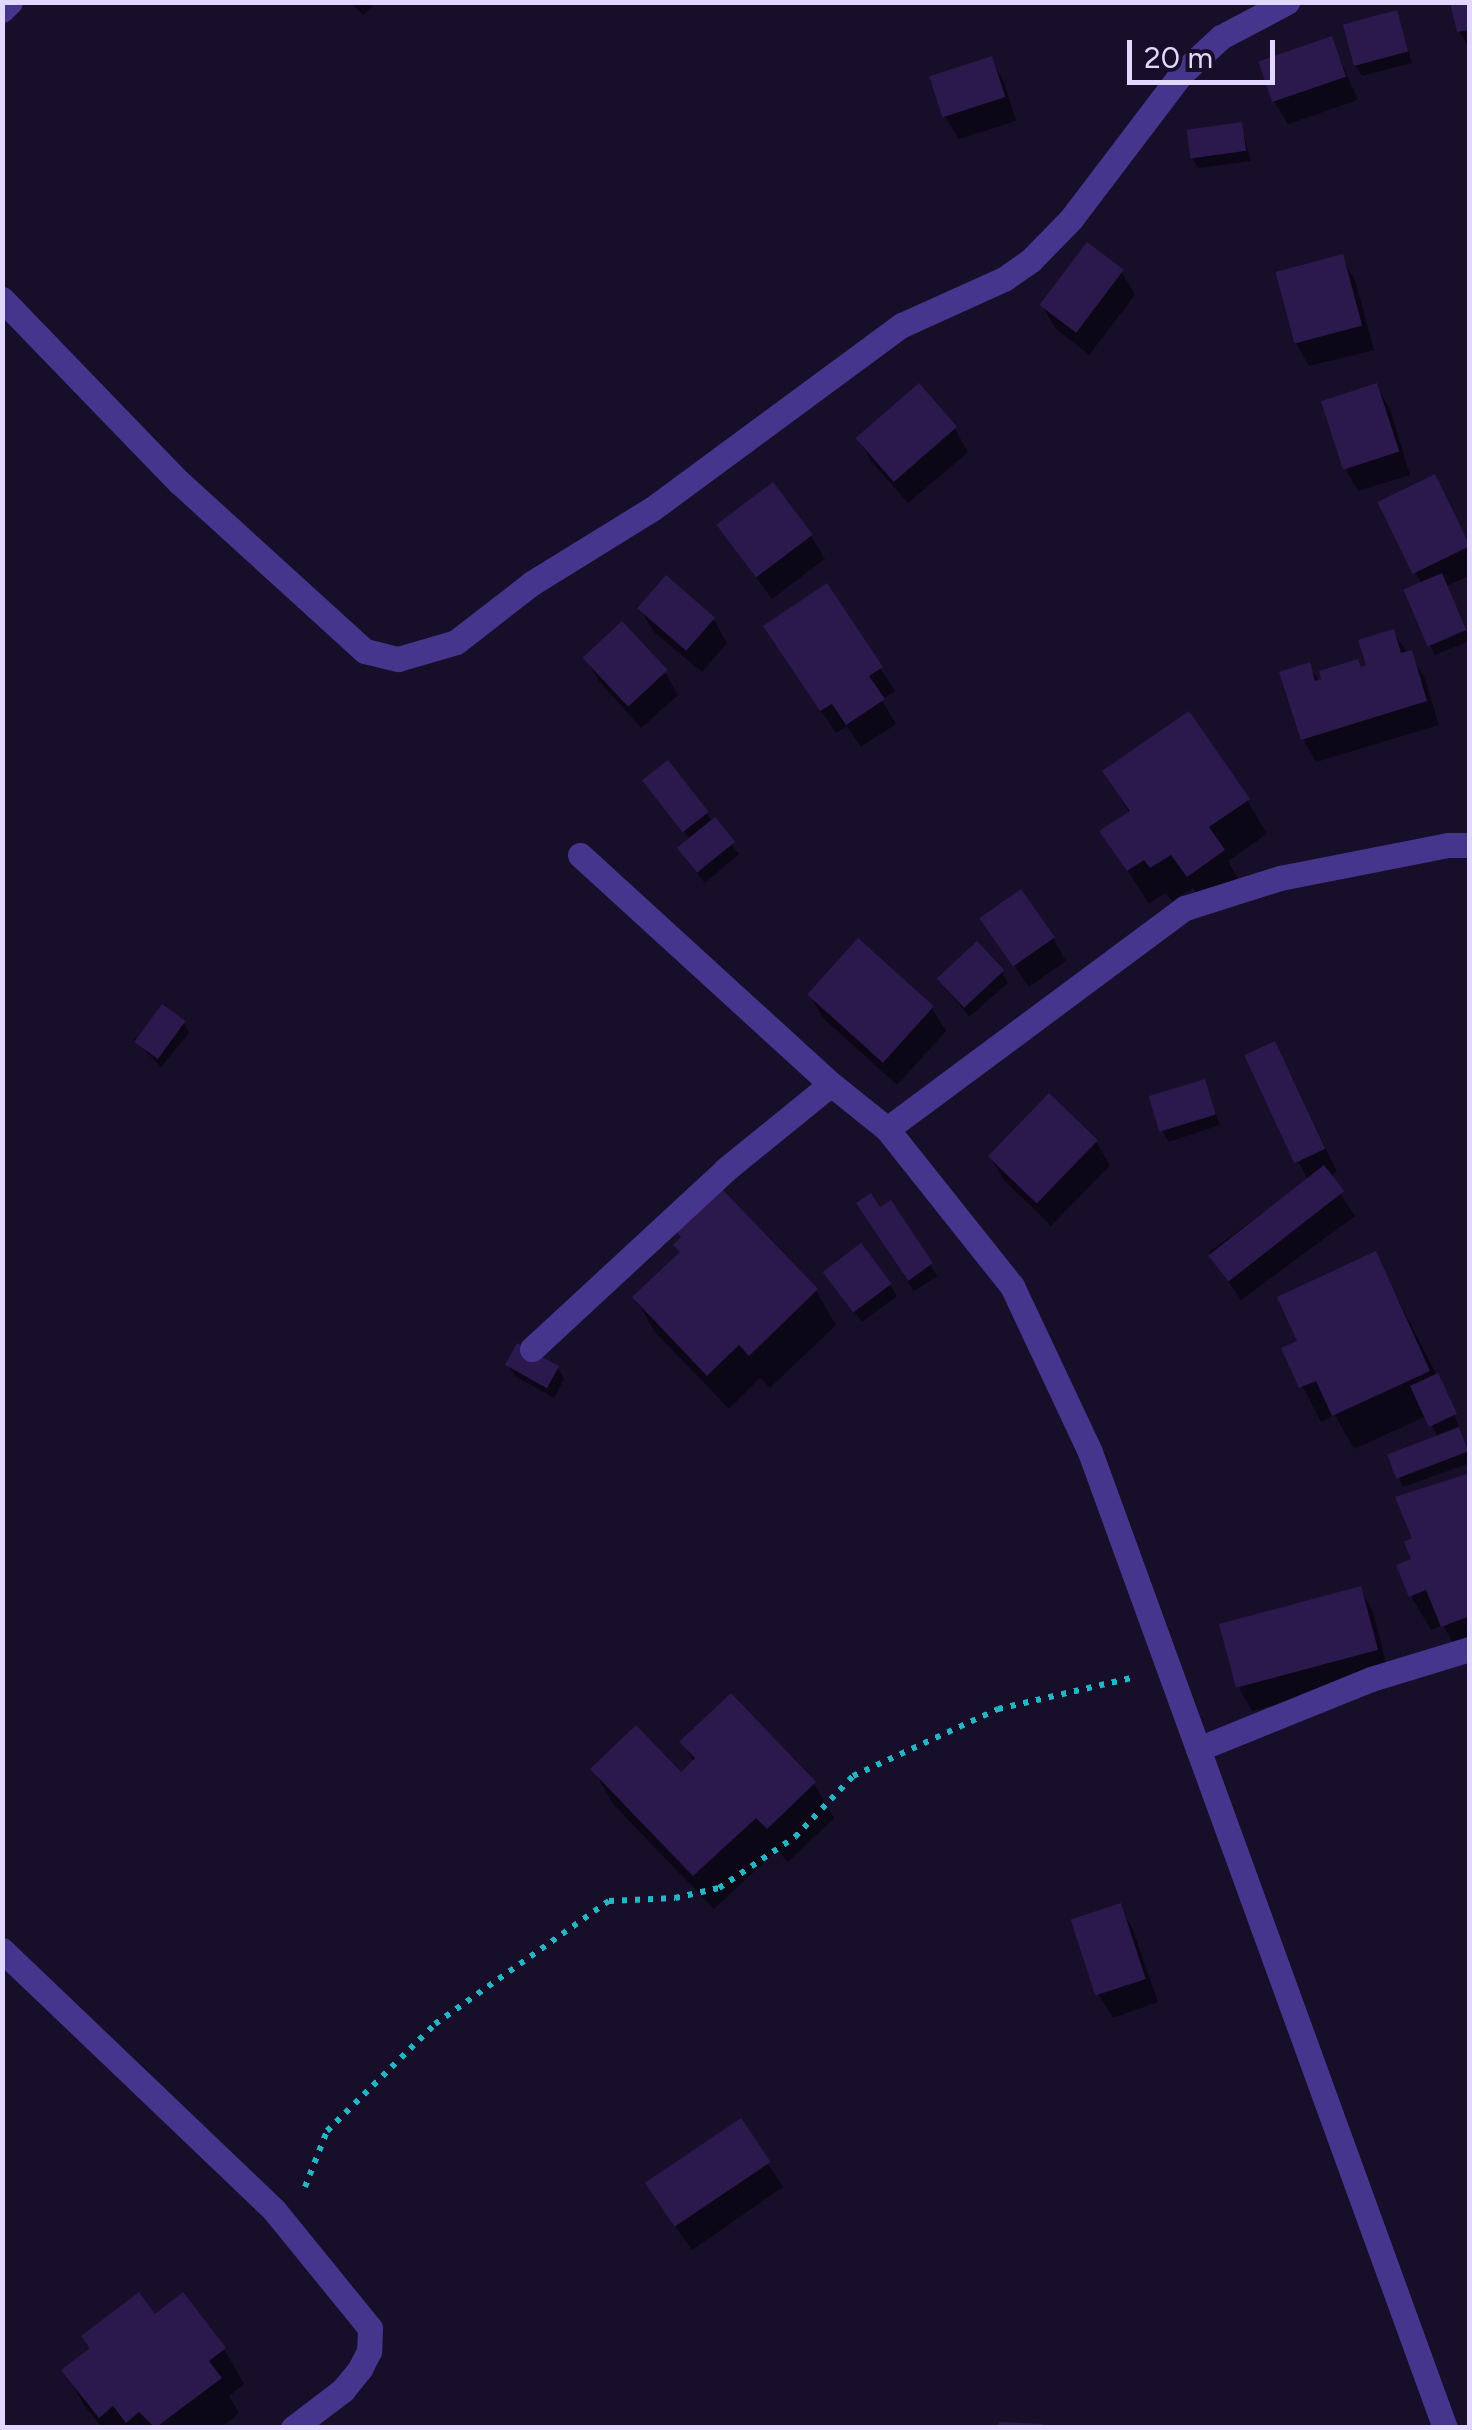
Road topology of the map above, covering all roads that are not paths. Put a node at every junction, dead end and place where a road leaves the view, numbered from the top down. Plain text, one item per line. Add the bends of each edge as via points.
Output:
1 (10, 2) edge
2 (1287, 2) edge
3 (2, 10) edge
4 (2, 299) edge
5 (1470, 845) edge
6 (580, 854) dead end
7 (831, 1084) junction
8 (887, 1129) junction
9 (532, 1349) dead end
10 (1470, 1649) edge
11 (1198, 1749) junction
12 (2, 1950) edge
13 (292, 2428) edge
14 (1445, 2428) edge

1 - 3 street
2 - 4 street via 1221,37 1182,73 1072,219 1031,260 902,325 652,509 532,583 456,642 398,659 365,651 179,482
5 - 8 street via 1280,878 1185,908
6 - 7 street
7 - 8 street
7 - 9 street via 725,1170
8 - 11 street via 1012,1286 1090,1452
10 - 11 street via 1371,1678
11 - 14 street
12 - 13 street via 274,2210 370,2328 369,2351 344,2390

